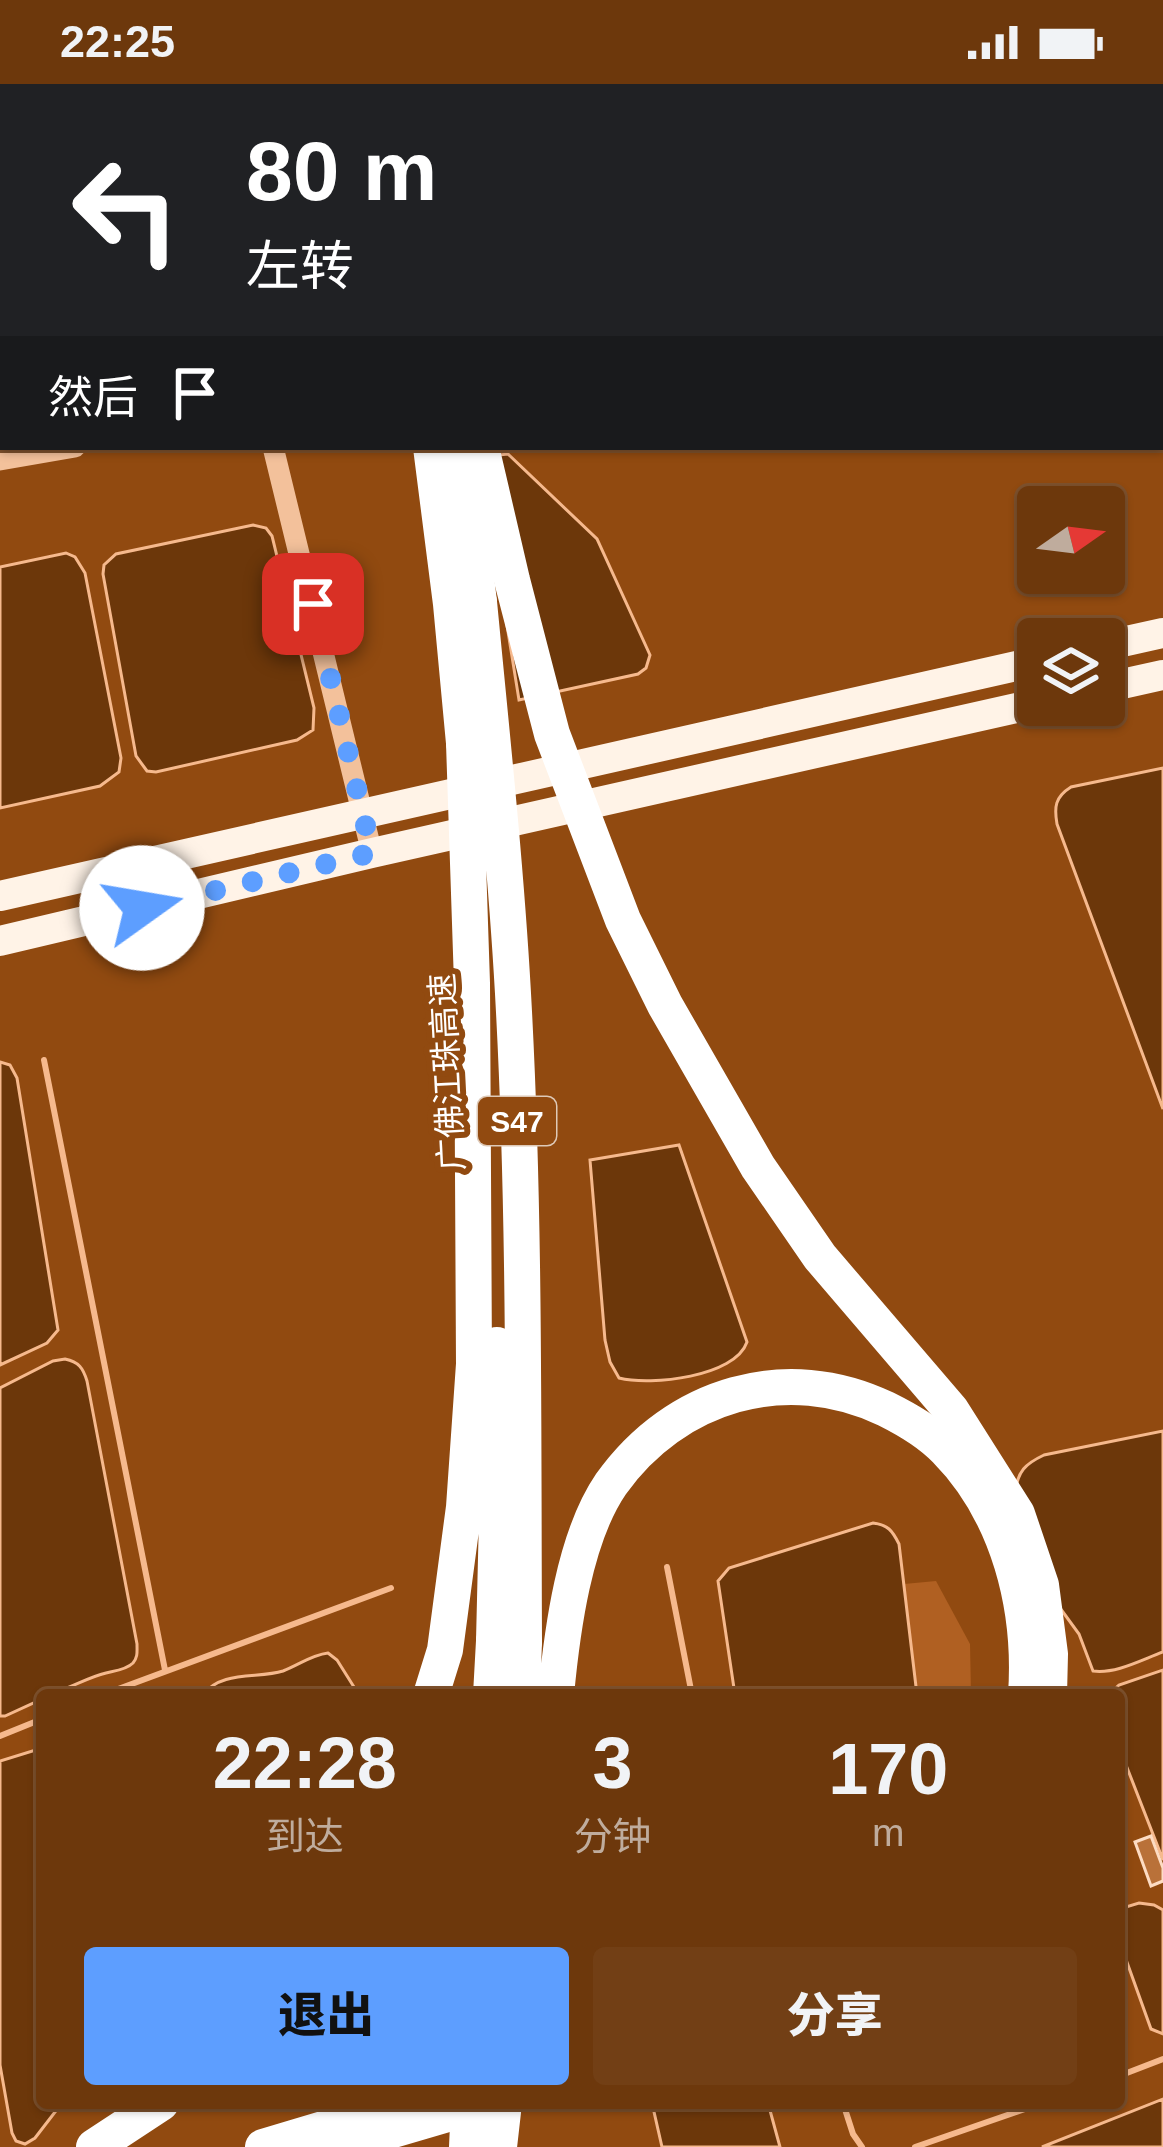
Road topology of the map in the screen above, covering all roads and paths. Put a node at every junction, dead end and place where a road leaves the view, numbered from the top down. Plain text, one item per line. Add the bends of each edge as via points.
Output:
1 (58, 450) edge
2 (274, 450) edge
3 (431, 450) edge
4 (460, 450) edge
5 (482, 450) edge
6 (0, 460) edge
7 (1163, 633) edge
8 (1125, 641) edge
9 (1017, 666) edge
10 (1163, 675) edge
11 (1125, 683) edge
12 (1017, 708) edge
13 (464, 743) junction
14 (363, 813) junction
15 (372, 853) junction
16 (0, 896) edge
17 (0, 941) edge
18 (509, 1641) junction
19 (433, 1689) edge
20 (493, 1689) edge
21 (521, 1689) edge
22 (557, 1689) edge
23 (1026, 1689) edge
24 (1049, 1689) edge
25 (152, 2109) edge
26 (390, 2109) edge
27 (465, 2109) edge
28 (469, 2109) edge
29 (503, 2109) edge
30 (94, 2147) edge
31 (262, 2147) edge
32 (335, 2147) edge
33 (466, 2147) edge
34 (499, 2147) edge

1 - 6 street
2 - 14 street
3 - 13 highway, 广佛江珠高速 / S47
4 - 18 highway, 广佛江珠高速 / S47, bridge via 514,1011 523,1297
5 - 24 highway, bridge via 552,734 623,920 758,1167 820,1257 951,1410 1017,1514 1041,1585
7 - 8 main road
9 - 14 main road
10 - 11 main road
12 - 15 main road
13 - 18 highway, 广佛江珠高速 / S47, bridge via 486,1037
13 - 19 highway, bridge via 474,1364 464,1507
14 - 15 street
14 - 16 main road
15 - 17 main road
18 - 20 highway, 广佛江珠高速 / S47
18 - 21 highway, 广佛江珠高速 / S47
22 - 23 highway via 571,1591 609,1487 678,1420 765,1387 818,1387 867,1400 945,1449 997,1523 1013,1568
25 - 30 highway
26 - 31 highway
27 - 32 highway, bridge
28 - 33 highway
29 - 34 highway

